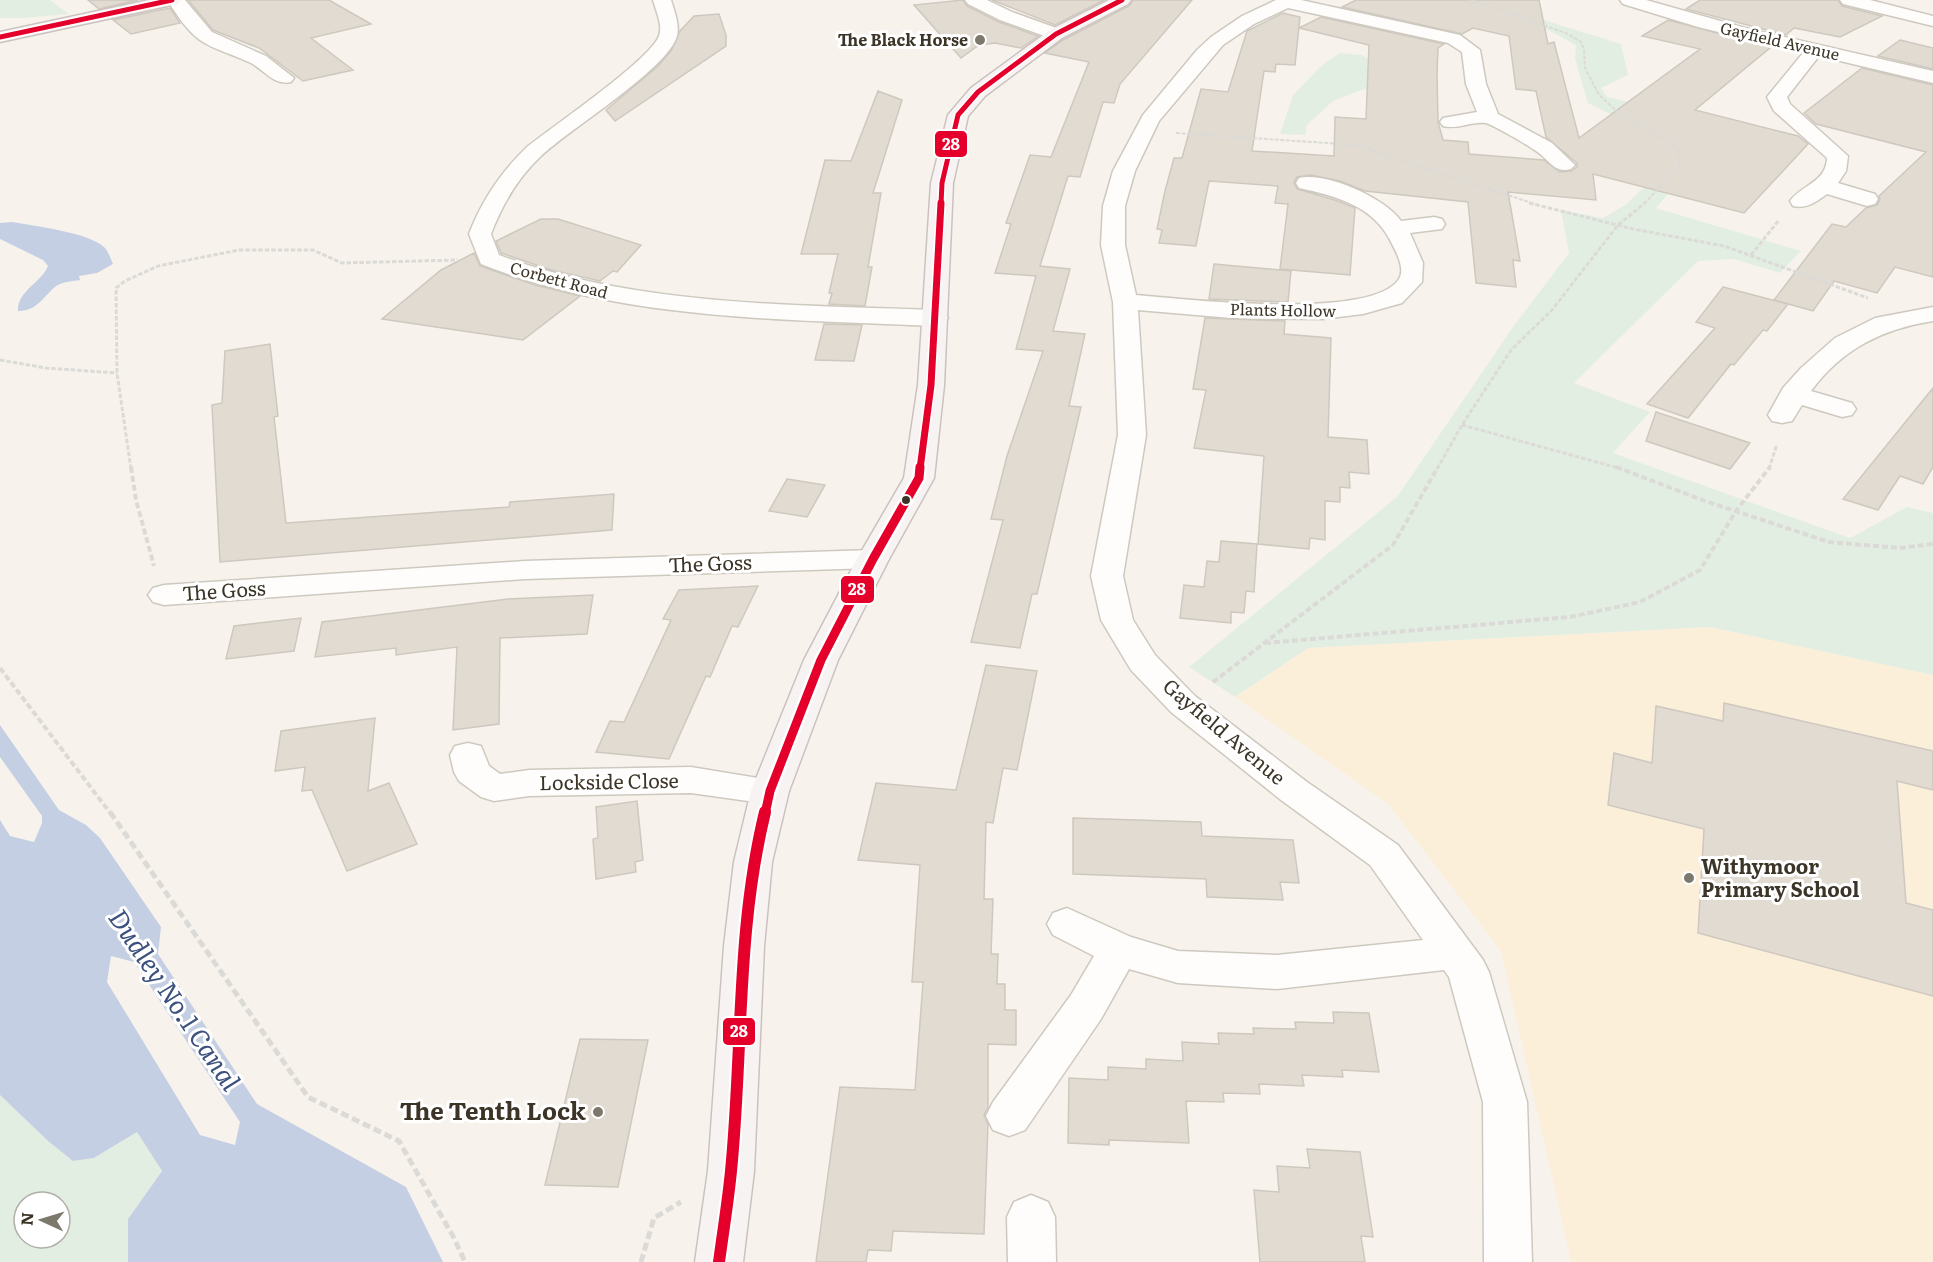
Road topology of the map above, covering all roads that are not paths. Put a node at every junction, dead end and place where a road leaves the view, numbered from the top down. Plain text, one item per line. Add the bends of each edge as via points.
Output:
1 (174, 0) edge
2 (662, 0) edge
3 (974, 0) edge
4 (1122, 0) edge
5 (1629, 0) edge
6 (1666, 0) edge
7 (1849, 0) edge
8 (1288, 1) edge
9 (1649, 8) junction
10 (1929, 16) edge
11 (92, 18) junction
12 (0, 24) edge
13 (1056, 34) junction
14 (0, 37) edge
15 (1815, 50) junction
16 (1933, 77) edge
17 (284, 78) dead end
18 (1489, 117) junction
19 (1450, 122) dead end
20 (1564, 165) dead end
21 (1307, 183) dead end
22 (1824, 186) junction
23 (1867, 199) dead end
24 (1801, 201) road end
25 (1434, 224) dead end
26 (1395, 228) junction
27 (1125, 302) junction
28 (1933, 314) edge
29 (934, 318) junction
30 (1842, 409) dead end
31 (873, 559) junction
32 (164, 595) road end
33 (468, 755) dead end
34 (770, 791) junction
35 (1067, 924) dead end
36 (1119, 950) junction
37 (1455, 953) junction
38 (1009, 1116) dead end
39 (719, 1262) edge
40 (1508, 1262) edge

1 - 11 main road
1 - 17 street via 206,36 259,60
2 - 29 street, Corbett Road via 669,37 660,50 645,67 522,162 489,210 480,234 489,259 585,290 654,300
3 - 13 street
4 - 13 main road
5 - 9 street, Gayfield Avenue
6 - 9 street
7 - 10 street
8 - 18 street via 1437,34 1462,44 1471,50 1476,84
8 - 27 street, Gayfield Avenue via 1248,20 1217,41 1142,132 1124,171 1114,206 1113,245
9 - 15 street, Gayfield Avenue
11 - 12 main road
11 - 14 main road
13 - 29 main road via 978,92 958,116 942,183
15 - 16 street, Gayfield Avenue
15 - 22 street via 1778,97 1781,107 1838,156 1839,164
18 - 19 street
18 - 20 street via 1545,147
21 - 26 street, Plants Hollow via 1347,192
22 - 23 street
22 - 24 street
25 - 26 street
26 - 27 street, Plants Hollow via 1413,263 1411,281 1403,292 1374,304 1313,313
27 - 37 street, Gayfield Avenue via 1132,435 1107,576 1117,620 1143,662 1184,704 1294,791 1384,855
28 - 30 street via 1905,316 1833,349 1810,370 1787,404
29 - 31 main road via 931,385 919,478
31 - 32 street, The Goss via 525,570
31 - 34 main road via 820,660
33 - 34 street, Lockside Close via 472,772 494,788 530,783 691,780
34 - 39 main road via 753,862 744,946 731,1171
35 - 36 street
36 - 37 street via 1178,967 1277,972
36 - 38 street via 1086,1007
37 - 40 street, Gayfield Avenue via 1468,972 1505,1102

